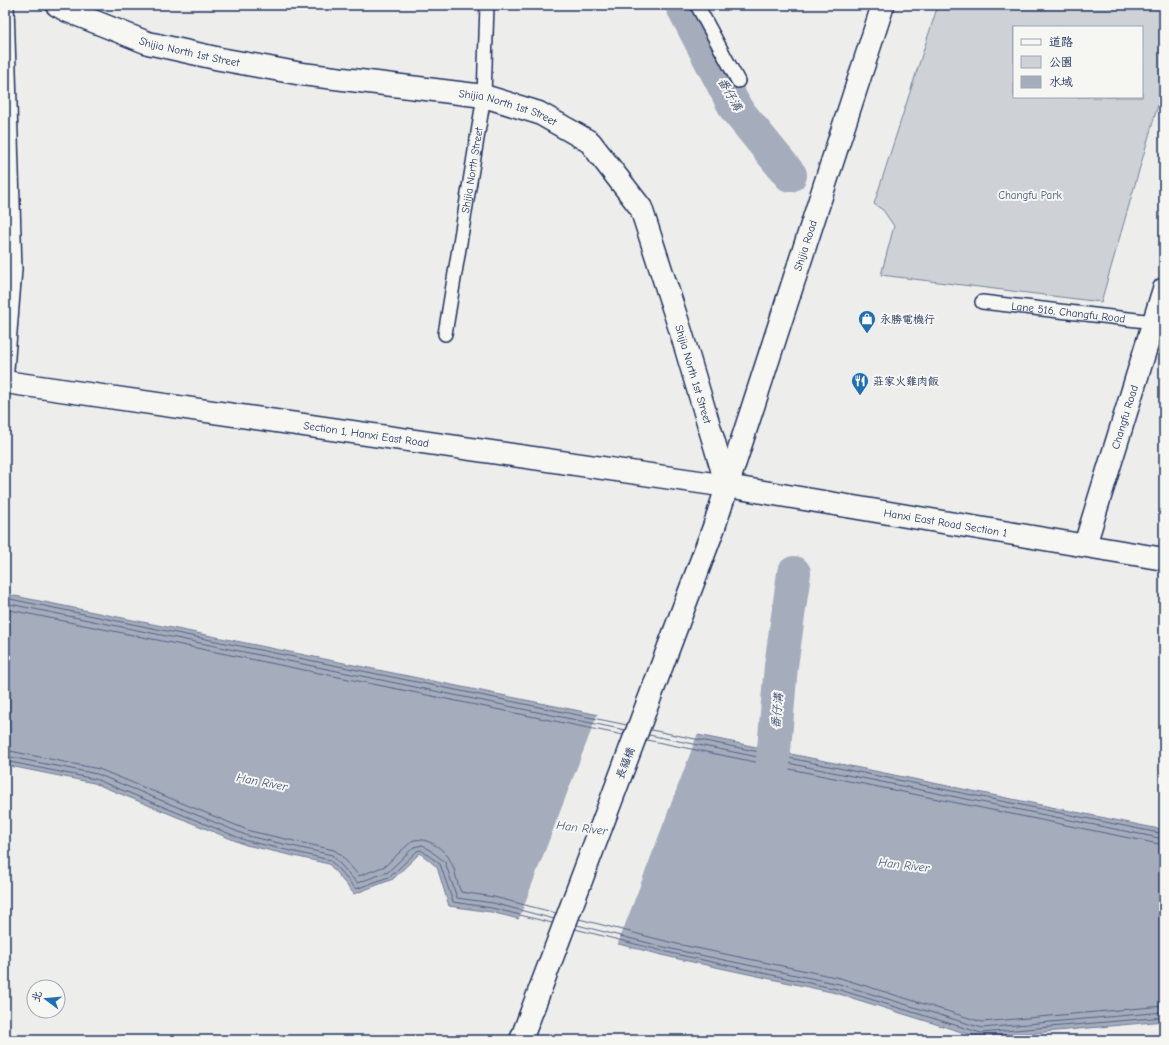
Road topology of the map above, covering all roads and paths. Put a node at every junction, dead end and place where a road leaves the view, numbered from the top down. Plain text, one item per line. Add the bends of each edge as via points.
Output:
1 (6, 5) edge
2 (57, 5) edge
3 (487, 5) edge
4 (697, 5) edge
5 (883, 5) edge
6 (738, 81) dead end
7 (484, 96) junction
8 (1164, 289) edge
9 (982, 302) dead end
10 (1154, 322) junction
11 (445, 334) dead end
12 (5, 382) edge
13 (727, 486) junction
14 (1085, 545) junction
15 (1164, 559) edge
16 (521, 1040) edge

1 - 12 lane via 15,269
2 - 7 street, Shijia North 1st Street via 148,43 220,59 302,74
3 - 7 lane, Shijia North Street
4 - 6 lane
5 - 13 street, Shijia Road
7 - 11 lane, Shijia North Street
7 - 13 street, Shijia North 1st Street via 539,113 590,142 641,208
8 - 10 street, Changfu Road
9 - 10 lane, Lane 516, Changfu Road
10 - 14 street, Changfu Road
12 - 13 street, Section 1, Hanxi East Road
13 - 14 street, Hanxi East Road Section 1
13 - 16 street, 長福橋
14 - 15 street, Hanxi East Road Section 1

